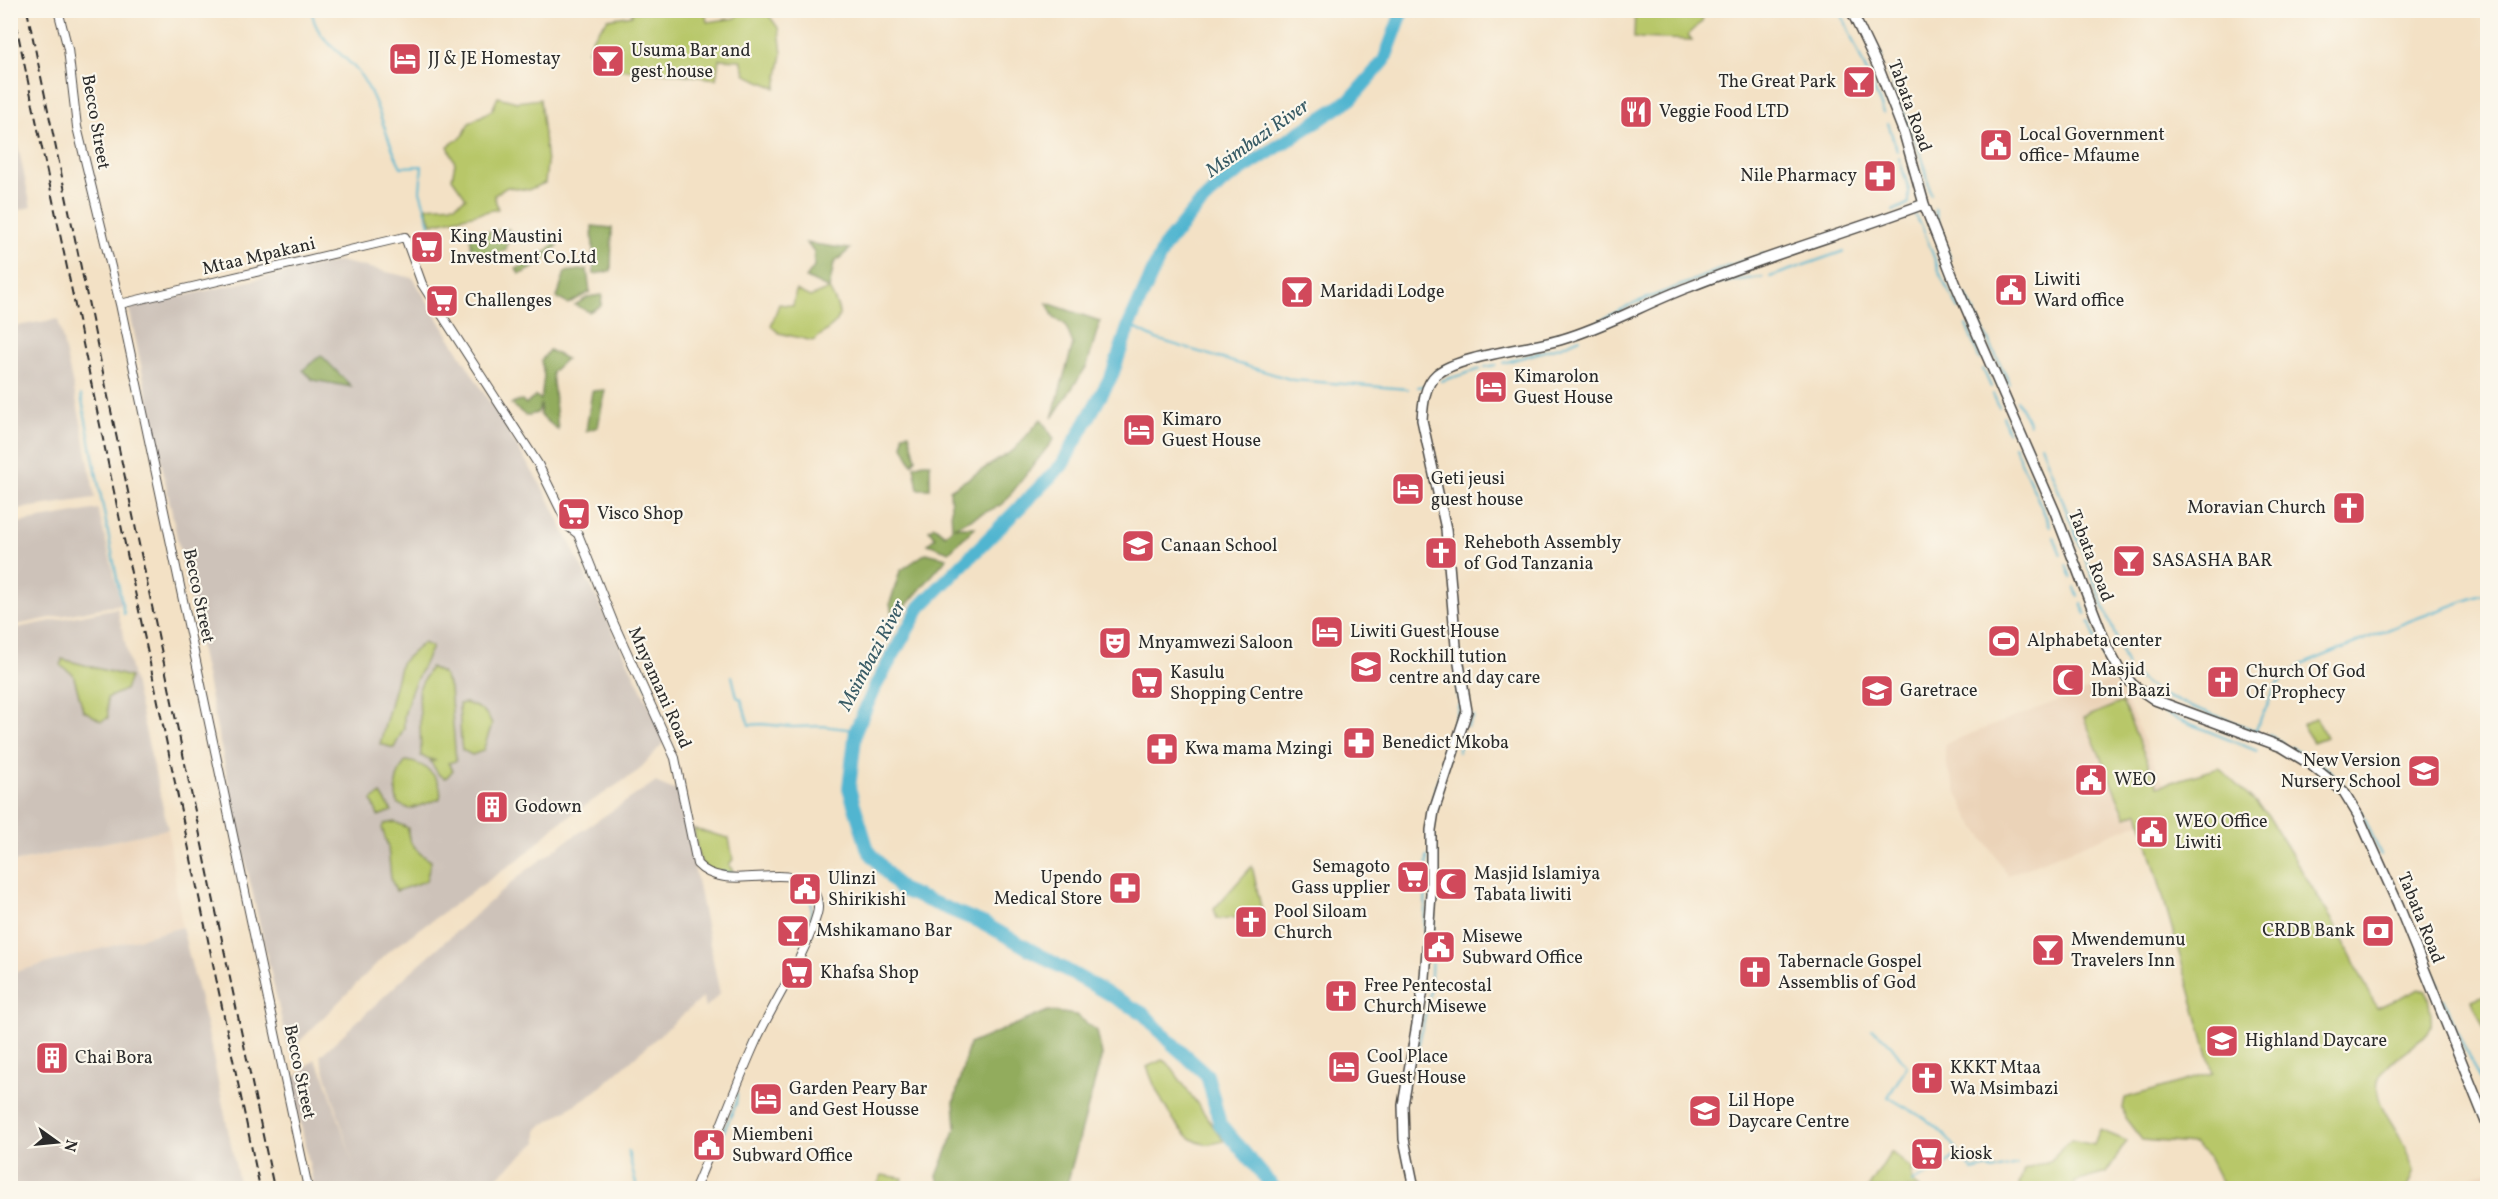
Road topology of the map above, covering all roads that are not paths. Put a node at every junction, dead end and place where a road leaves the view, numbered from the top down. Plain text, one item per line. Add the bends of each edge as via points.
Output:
1 (58, 10) edge
2 (1851, 10) edge
3 (1924, 204) junction
4 (405, 237) joint
5 (120, 304) junction
6 (2487, 1127) edge
7 (308, 1188) edge
8 (695, 1188) edge
9 (1414, 1188) edge

1 - 5 street, Becco Street via 68,49 76,127
2 - 3 main road, Tabata Road via 1904,132
3 - 6 main road, Tabata Road via 2119,669 2155,700 2282,747 2344,792 2398,904
3 - 9 main road via 1690,286 1563,339 1460,362 1431,381 1423,402 1422,420 1446,529 1456,646 1467,711 1431,830 1425,978 1403,1106 1404,1139
4 - 5 street, Mtaa Mpakani
4 - 8 street, Mnyamani Road via 423,284 538,464 569,527 578,534 675,759 697,864 703,871 726,877 793,877 802,880 815,894 817,914 806,942 756,1041
5 - 7 street, Becco Street

